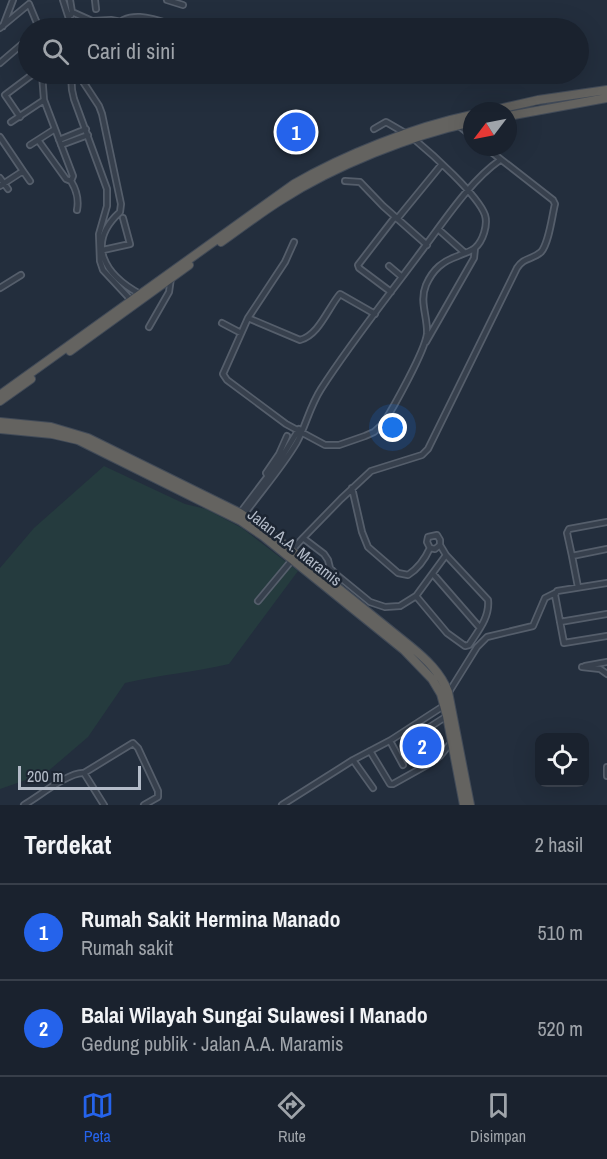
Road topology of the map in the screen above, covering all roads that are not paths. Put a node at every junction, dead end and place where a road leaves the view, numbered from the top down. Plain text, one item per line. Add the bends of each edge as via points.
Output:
1 (13, 0) edge
2 (63, 0) edge
3 (70, 0) edge
4 (95, 0) edge
5 (166, 0) edge
6 (28, 2) edge
7 (183, 5) dead end
8 (96, 9) dead end
9 (71, 15) junction
10 (35, 18) edge
11 (71, 18) edge
12 (82, 18) edge
13 (126, 18) edge
14 (143, 18) edge
15 (1, 27) edge
16 (18, 48) edge
17 (0, 63) edge
18 (20, 84) edge
19 (43, 84) edge
20 (72, 84) edge
21 (85, 84) edge
22 (0, 90) edge
23 (607, 90) edge
24 (5, 96) junction
25 (607, 98) edge
26 (44, 100) junction
27 (517, 105) edge
28 (517, 114) edge
29 (20, 117) junction
30 (463, 118) edge
31 (11, 122) dead end
32 (463, 124) edge
33 (458, 125) junction
34 (55, 129) junction
35 (374, 129) dead end
36 (463, 129) edge
37 (87, 132) junction
38 (0, 137) edge
39 (410, 137) junction
40 (38, 140) junction
41 (60, 143) junction
42 (30, 145) dead end
43 (495, 156) edge
44 (500, 160) junction
45 (442, 164) junction
46 (22, 171) junction
47 (0, 178) edge
48 (30, 181) dead end
49 (71, 181) junction
50 (345, 181) dead end
51 (2, 184) edge
52 (8, 189) dead end
53 (468, 192) junction
54 (77, 210) dead end
55 (105, 213) junction
56 (114, 217) junction
57 (123, 218) dead end
58 (396, 218) junction
59 (438, 229) junction
60 (294, 242) dead end
61 (427, 245) junction
62 (475, 248) junction
63 (103, 250) junction
64 (465, 253) junction
65 (388, 266) dead end
66 (21, 275) dead end
67 (402, 277) junction
68 (171, 278) junction
69 (0, 288) edge
70 (391, 292) junction
71 (140, 294) junction
72 (131, 300) junction
73 (375, 314) junction
74 (248, 318) junction
75 (222, 323) dead end
76 (149, 327) dead end
77 (241, 333) junction
78 (425, 345) junction
79 (20, 383) junction
80 (0, 400) edge
81 (0, 423) edge
82 (0, 429) edge
83 (299, 432) junction
84 (287, 436) dead end
85 (268, 477) junction
86 (352, 488) junction
87 (241, 517) junction
88 (607, 522) edge
89 (303, 538) junction
90 (440, 545) junction
91 (429, 548) junction
92 (607, 549) edge
93 (292, 550) junction
94 (446, 555) junction
95 (572, 556) junction
96 (292, 560) junction
97 (433, 574) junction
98 (337, 575) junction
99 (331, 583) junction
100 (607, 583) edge
101 (578, 587) junction
102 (555, 593) junction
103 (416, 596) junction
104 (258, 601) dead end
105 (607, 614) edge
106 (560, 622) junction
107 (480, 628) junction
108 (607, 636) edge
109 (607, 662) edge
110 (607, 674) edge
111 (448, 692) junction
112 (445, 705) junction
113 (447, 716) junction
114 (426, 730) junction
115 (411, 739) dead end
116 (390, 741) junction
117 (451, 743) junction
118 (438, 750) dead end
119 (370, 751) junction
120 (353, 760) junction
121 (403, 765) dead end
122 (607, 768) edge
123 (84, 773) junction
124 (607, 776) edge
125 (373, 788) dead end
126 (103, 804) edge
127 (24, 805) edge
128 (144, 805) edge
129 (282, 805) edge
130 (464, 805) edge
131 (470, 805) edge

1 - 15 street
2 - 9 street
3 - 9 street
4 - 8 street
5 - 7 street
6 - 10 street
6 - 15 street
9 - 11 street
9 - 12 street
13 - 14 street
16 - 17 street
18 - 24 street
19 - 26 street
20 - 37 street
21 - 56 street via 99,106 106,128 121,204
22 - 24 street
23 - 27 highway
24 - 29 street
25 - 28 highway
26 - 29 street
26 - 34 street
29 - 31 street
30 - 39 highway
32 - 33 highway
33 - 36 street
33 - 39 highway
34 - 40 street
34 - 41 street
35 - 39 street via 386,122
37 - 41 street
37 - 55 street via 106,182
38 - 46 street
39 - 45 street
39 - 68 highway via 298,190
39 - 71 highway via 328,166 294,184
40 - 42 street
40 - 49 street
41 - 49 street via 73,176
43 - 44 street
44 - 53 street
44 - 86 street via 554,200 545,245 522,260 517,268 428,449 422,455 371,471
45 - 53 street
45 - 58 street
46 - 48 street
46 - 51 street
47 - 51 street
49 - 54 street via 77,191
50 - 58 street via 360,182
51 - 52 street
53 - 59 street
53 - 62 street via 486,217
55 - 56 street
55 - 72 street via 99,234 100,261 103,270
56 - 63 street via 105,229
57 - 63 street via 129,244
58 - 61 street
58 - 70 street via 358,265
59 - 61 street
59 - 64 street
60 - 74 street
61 - 67 street
62 - 64 street
62 - 78 street via 474,258
63 - 71 street via 112,274
64 - 78 street via 443,261 426,285
65 - 67 street
66 - 69 street
67 - 70 street
68 - 76 street via 169,292
68 - 79 highway
70 - 73 street
71 - 72 highway
72 - 79 highway
73 - 74 street via 340,294 316,328 300,340
73 - 83 street via 320,390
74 - 77 street
75 - 77 street
77 - 83 street via 224,377
78 - 83 street via 379,429 332,445
79 - 80 highway
81 - 87 highway via 51,427 88,438
82 - 87 highway, Jalan A.A. Maramis via 78,440
83 - 85 street
83 - 87 street via 278,472
84 - 85 street via 266,473
85 - 87 street
86 - 89 street
86 - 91 street via 365,543 390,568 408,574 420,565
87 - 93 highway
87 - 96 highway, Jalan A.A. Maramis
88 - 95 street via 569,529
89 - 93 street
89 - 98 street via 324,554
90 - 91 street
90 - 91 street via 434,535 427,540
90 - 94 street
92 - 95 street
93 - 99 highway
94 - 97 street
94 - 107 street via 488,600 489,608
95 - 101 street
96 - 104 street
96 - 112 highway, Jalan A.A. Maramis via 404,650 432,679
97 - 103 street
97 - 107 street
98 - 99 street
98 - 103 street via 370,602 385,607 400,606
99 - 111 highway via 427,661
100 - 101 street
101 - 102 street
102 - 106 street
102 - 111 street via 545,598 533,626 487,637
103 - 107 street via 447,633 465,646
105 - 106 street
106 - 108 street via 564,643
109 - 110 street via 582,667
111 - 131 highway
112 - 113 highway, Jalan A.A. Maramis
112 - 116 street
113 - 114 street
113 - 117 highway, Jalan A.A. Maramis
114 - 115 street
114 - 118 street
116 - 119 street
116 - 121 street
117 - 119 street via 440,756 392,784
117 - 130 highway, Jalan A.A. Maramis
119 - 120 street
120 - 125 street
120 - 129 street
122 - 124 street
123 - 126 street
123 - 127 street via 53,785
123 - 128 street via 133,743 158,791 158,797

